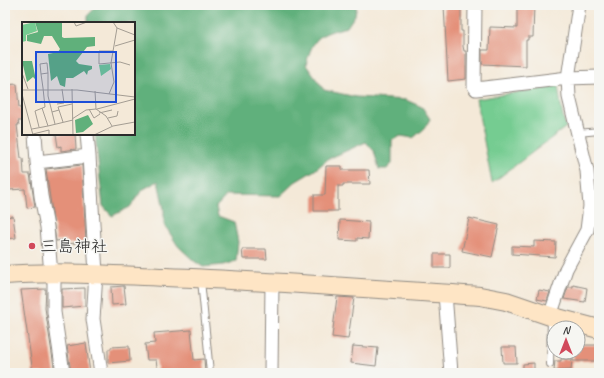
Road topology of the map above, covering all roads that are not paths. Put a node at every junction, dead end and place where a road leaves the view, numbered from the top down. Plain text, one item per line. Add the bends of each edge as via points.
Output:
1 (475, 5) edge
2 (579, 5) edge
3 (599, 77) edge
4 (568, 78) junction
5 (599, 131) edge
6 (578, 133) junction
7 (35, 135) edge
8 (87, 135) edge
9 (89, 156) junction
10 (37, 162) junction
11 (52, 274) junction
12 (96, 274) junction
13 (5, 275) edge
14 (200, 278) junction
15 (272, 282) junction
16 (445, 293) junction
17 (551, 317) junction
18 (599, 329) edge
19 (550, 364) dead end
20 (64, 373) edge
21 (101, 373) edge
22 (210, 373) edge
23 (271, 373) edge
24 (451, 373) edge

1 - 4 street via 476,89
2 - 4 street
3 - 4 street
4 - 6 street via 570,108
5 - 6 lane
6 - 17 street via 589,188 588,223 584,238 566,269
7 - 10 street
8 - 9 street
9 - 10 street
9 - 12 street
10 - 11 street
11 - 12 street
11 - 13 street
11 - 20 street via 54,312
12 - 14 street
12 - 21 street via 93,319
14 - 15 street
14 - 22 lane
15 - 16 street
15 - 23 street
16 - 17 street via 506,301
16 - 24 street
17 - 18 street
17 - 19 lane

